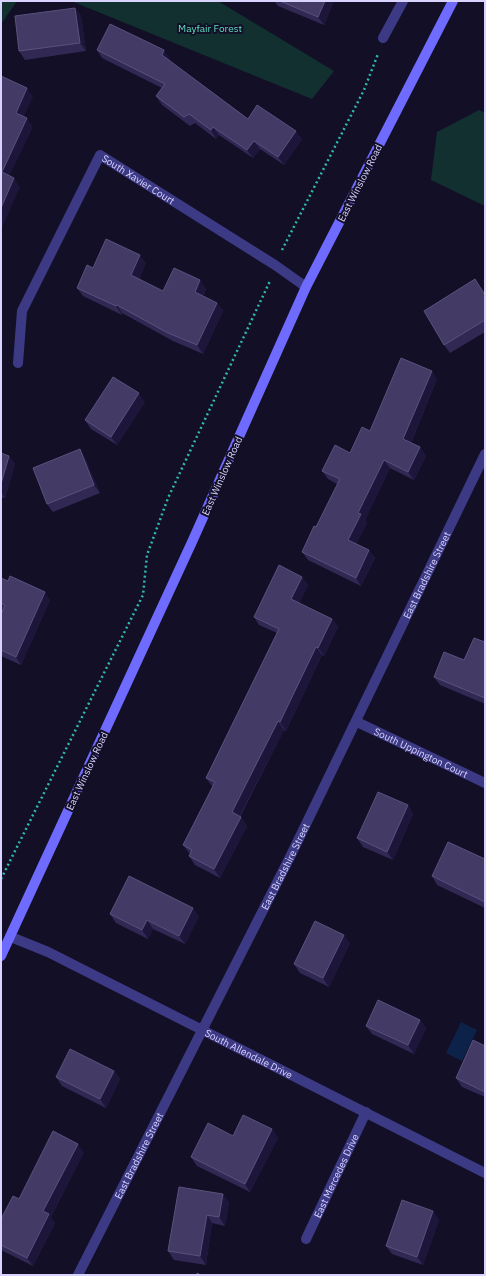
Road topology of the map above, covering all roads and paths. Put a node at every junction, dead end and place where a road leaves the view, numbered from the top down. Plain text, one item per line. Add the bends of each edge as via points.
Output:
1 (403, 1) edge
2 (453, 1) edge
3 (383, 38) joint
4 (275, 265) junction
5 (306, 287) junction
6 (18, 363) dead end
7 (485, 454) edge
8 (356, 722) junction
9 (485, 783) edge
10 (1, 879) edge
11 (11, 936) junction
12 (1, 956) edge
13 (203, 1030) junction
14 (366, 1112) junction
15 (485, 1173) edge
16 (306, 1240) dead end
17 (78, 1275) edge

1 - 3 street
2 - 5 main road, East Winslow Road
3 - 4 path via 364,90
4 - 5 street, South Xavier Court
4 - 6 street, South Xavier Court via 100,155 22,311
4 - 10 path via 269,283 168,498 147,556 143,595
5 - 11 main road, East Winslow Road via 186,557
7 - 8 street, East Bradshire Street
8 - 9 street, South Uppington Court
8 - 13 street, East Bradshire Street
11 - 12 main road, East Winslow Road
11 - 13 street, South Allendale Drive
13 - 14 street, South Allendale Drive
13 - 17 street, East Bradshire Street
14 - 15 street, South Allendale Drive
14 - 16 street, East Mercedes Drive

